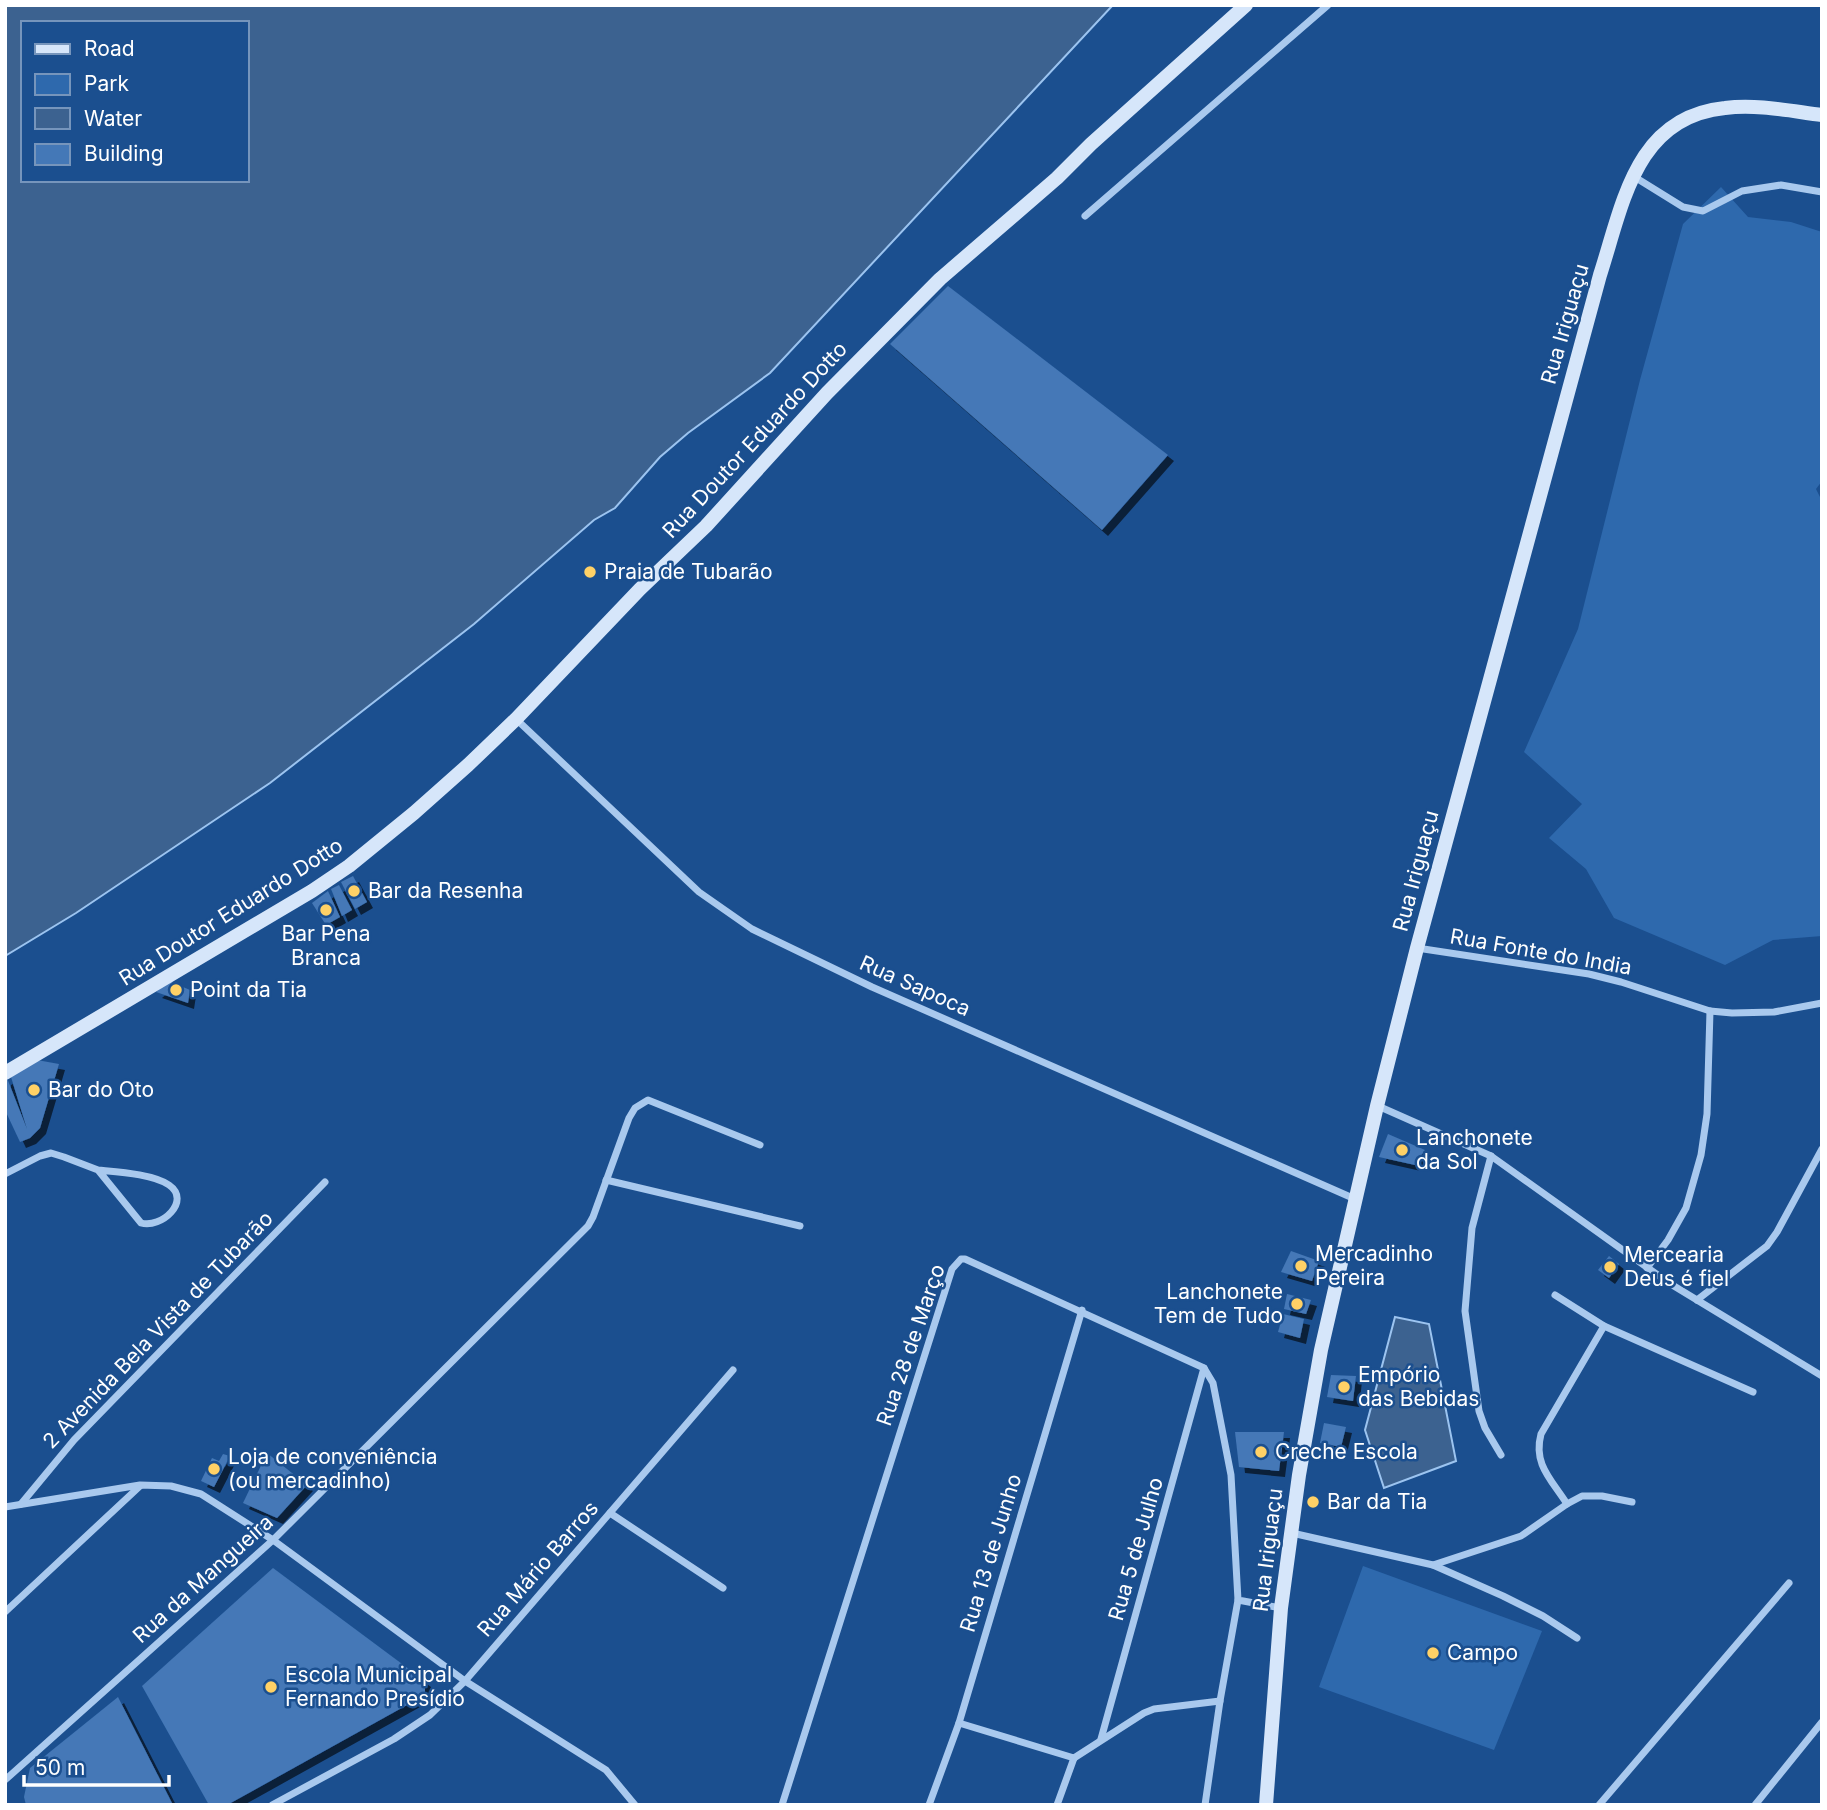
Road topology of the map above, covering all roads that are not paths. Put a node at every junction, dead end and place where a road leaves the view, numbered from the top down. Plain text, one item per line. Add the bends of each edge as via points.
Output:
1 (1246, 5) edge
2 (1328, 5) edge
3 (1822, 115) edge
4 (1632, 175) junction
5 (1822, 192) edge
6 (1085, 216) dead end
7 (516, 719) junction
8 (1417, 948) junction
9 (1822, 1003) edge
10 (1710, 1011) junction
11 (5, 1073) edge
12 (1377, 1106) junction
13 (761, 1144) dead end
14 (1822, 1149) edge
15 (1491, 1156) junction
16 (98, 1170) junction
17 (5, 1174) edge
18 (606, 1180) junction
19 (325, 1182) dead end
20 (1355, 1199) junction
21 (800, 1226) dead end
22 (1647, 1269) junction
23 (1555, 1295) dead end
24 (1697, 1300) junction
25 (1082, 1310) junction
26 (1604, 1326) junction
27 (1204, 1368) junction
28 (733, 1370) dead end
29 (1822, 1376) edge
30 (1753, 1392) dead end
31 (1501, 1455) dead end
32 (140, 1485) junction
33 (1632, 1502) dead end
34 (20, 1504) junction
35 (1567, 1504) junction
36 (5, 1507) edge
37 (610, 1513) junction
38 (1291, 1533) junction
39 (273, 1540) junction
40 (1433, 1565) junction
41 (1789, 1583) dead end
42 (723, 1588) dead end
43 (1238, 1600) junction
44 (1280, 1608) junction
45 (5, 1612) edge
46 (1577, 1638) dead end
47 (465, 1681) junction
48 (1220, 1701) junction
49 (1822, 1722) edge
50 (960, 1723) junction
51 (1101, 1739) junction
52 (1074, 1758) junction
53 (5, 1780) edge
54 (272, 1805) edge
55 (635, 1805) edge
56 (782, 1805) edge
57 (929, 1805) edge
58 (1057, 1805) edge
59 (1205, 1805) edge
60 (1266, 1805) edge
61 (1600, 1805) edge
62 (1755, 1805) edge

1 - 7 main road, Rua Doutor Eduardo Dotto via 940,279
2 - 6 street
3 - 4 main road, Rua Iriguaçu via 1753,107 1694,115 1665,130
4 - 5 street via 1683,207 1703,211 1742,191 1781,185
4 - 8 main road, Rua Iriguaçu via 1600,275
7 - 11 main road, Rua Doutor Eduardo Dotto via 349,866
7 - 20 street, Rua Sapoca via 699,892 752,929 872,987
8 - 10 street, Rua Fonte do India via 1589,974
8 - 12 main road, Rua Iriguaçu
9 - 10 street, Rua Fonte do India via 1774,1012
10 - 22 street via 1707,1114 1700,1155 1686,1208
12 - 15 street
12 - 20 main road, Rua Iriguaçu
13 - 18 street via 648,1100 629,1118
14 - 24 street via 1767,1246
15 - 22 street
15 - 31 street via 1472,1228 1465,1311 1479,1411
16 - 16 street via 158,1179 170,1186 178,1199 158,1223 141,1223
16 - 17 street via 51,1153
18 - 21 street
18 - 39 street, Rua da Mangueira via 588,1226
19 - 34 street, 2 Avenida Bela Vista de Tubarão via 74,1440
20 - 38 main road, Rua Iriguaçu via 1321,1350
22 - 24 street
23 - 26 street
24 - 29 street
25 - 27 street, Rua 28 de Março
25 - 50 street, Rua 13 de Junho
25 - 56 street, Rua 28 de Março via 965,1259 952,1269
26 - 30 street
26 - 35 street via 1541,1434 1538,1448 1539,1461
27 - 43 street via 1213,1383 1231,1475
27 - 51 street, Rua 5 de Julho
28 - 37 street, Rua Mário Barros
32 - 34 street
32 - 39 street via 171,1486 201,1494
32 - 45 street
33 - 35 street via 1582,1496
34 - 36 street
35 - 40 street via 1521,1536
37 - 42 street
37 - 47 street, Rua Mário Barros
38 - 40 street
38 - 44 main road, Rua Iriguaçu
39 - 47 street
39 - 53 street, Rua da Mangueira
40 - 46 street via 1543,1616
41 - 61 street
43 - 44 street
43 - 48 street
44 - 60 main road, Rua Iriguaçu
47 - 54 street, Rua Mário Barros via 430,1715 394,1739
47 - 55 street via 606,1770
48 - 51 street via 1154,1709
48 - 59 street
49 - 62 street
50 - 52 street
50 - 57 street, Rua 13 de Junho
51 - 52 street
52 - 58 street

